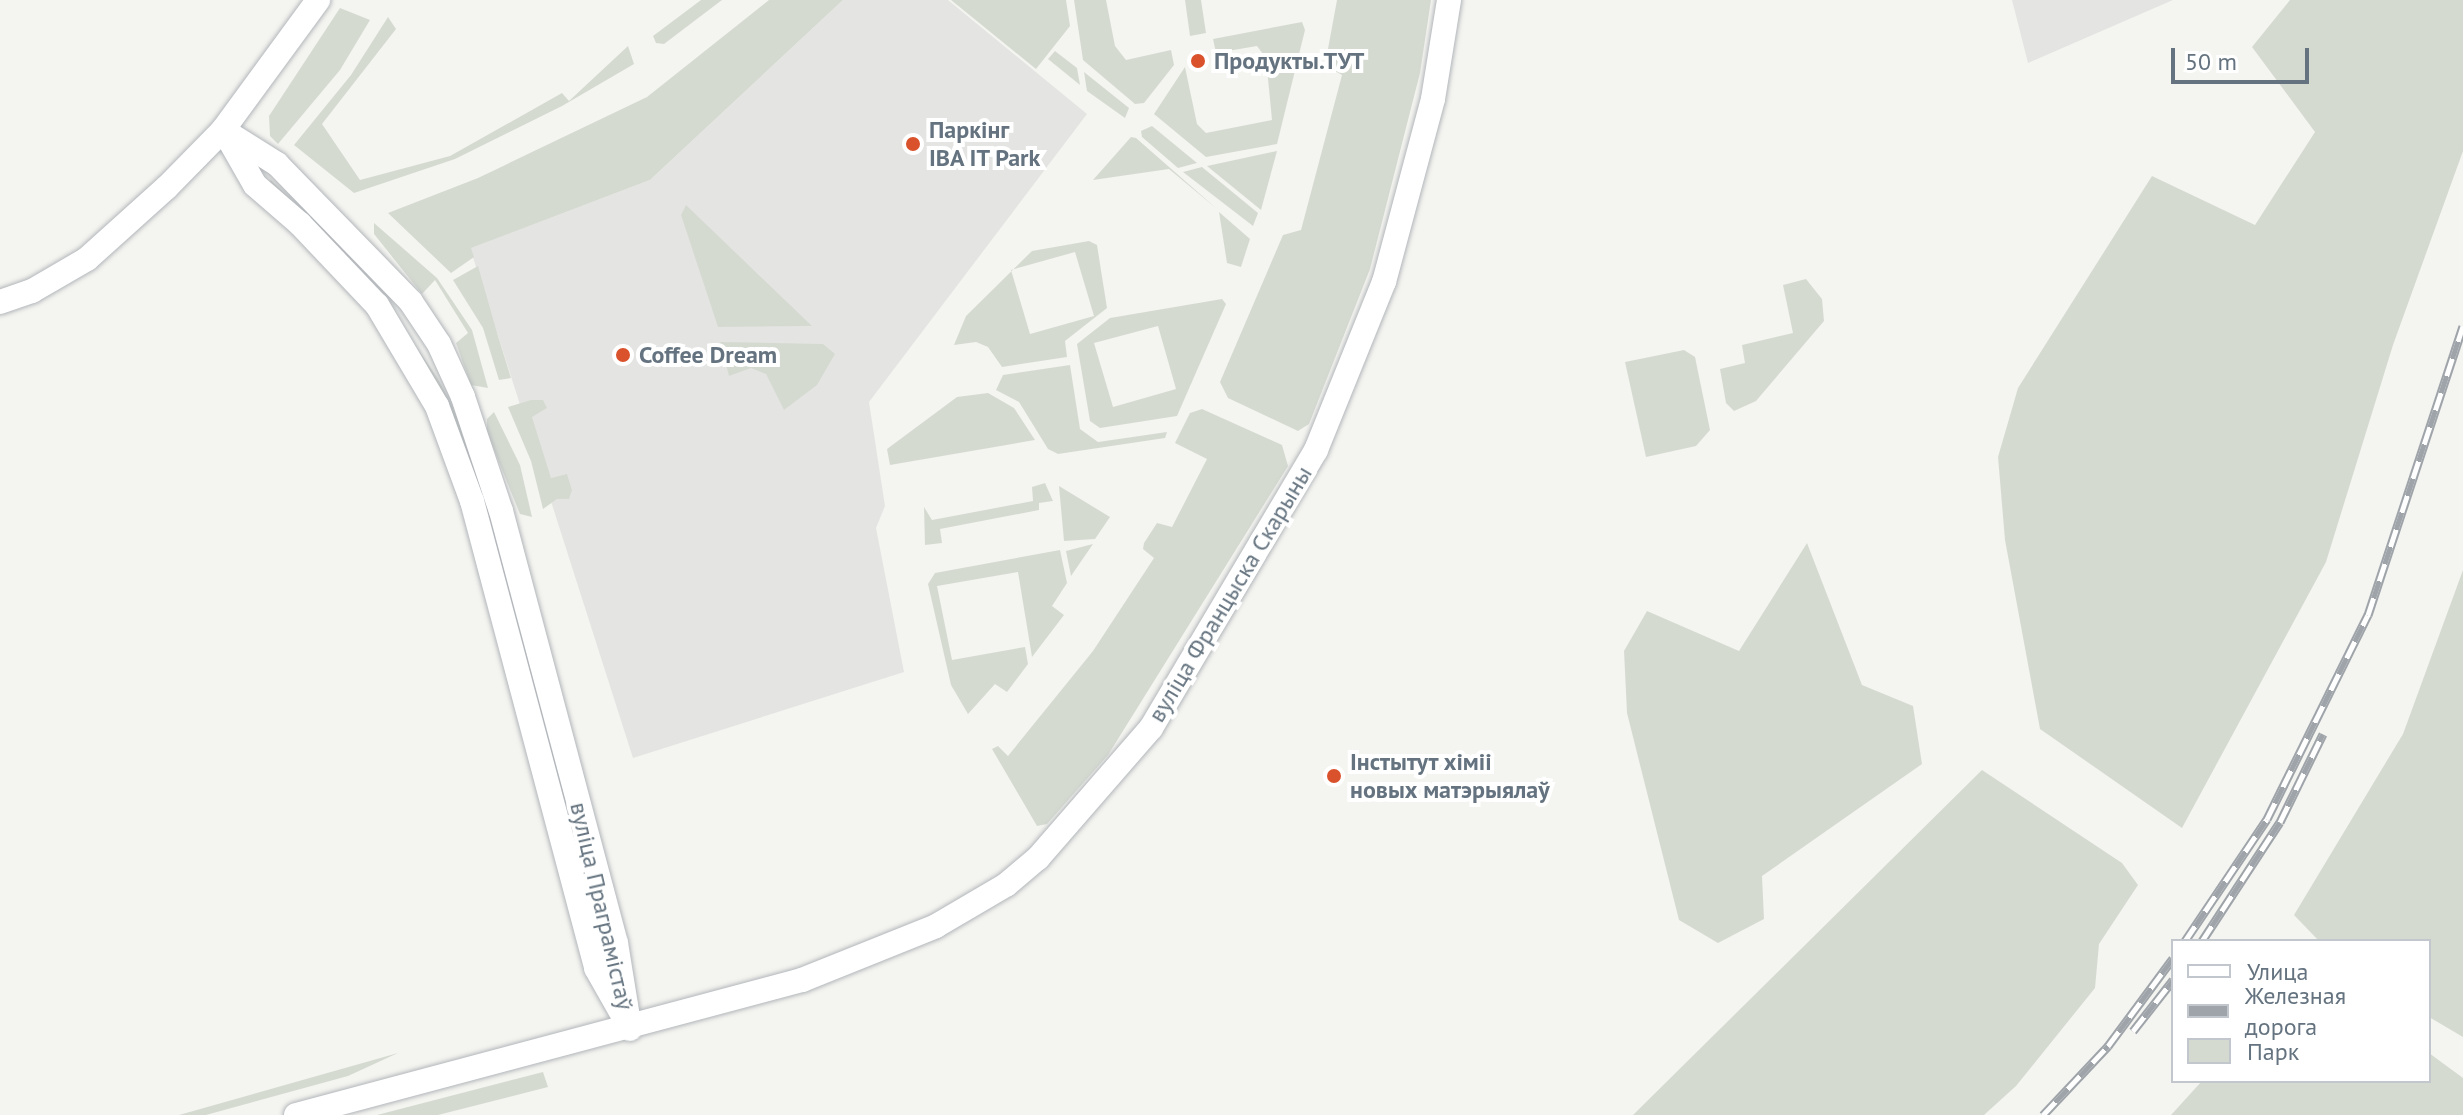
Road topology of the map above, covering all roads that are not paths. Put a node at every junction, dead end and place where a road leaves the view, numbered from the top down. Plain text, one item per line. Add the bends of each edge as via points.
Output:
1 (318, 0) edge
2 (1449, 0) edge
3 (223, 130) junction
4 (0, 302) edge
5 (630, 1029) junction
6 (296, 1115) edge

1 - 3 main road
2 - 5 main road, вуліца Францыска Скарыны via 1409,198 1350,372 1309,463 1151,728 1038,858 1006,885 936,926 802,980
3 - 4 main road via 87,259 32,291
3 - 5 main road, вуліца Праграмістаў via 255,185 377,305 437,406 472,501 596,968
5 - 6 main road, вуліца Францыска Скарыны

